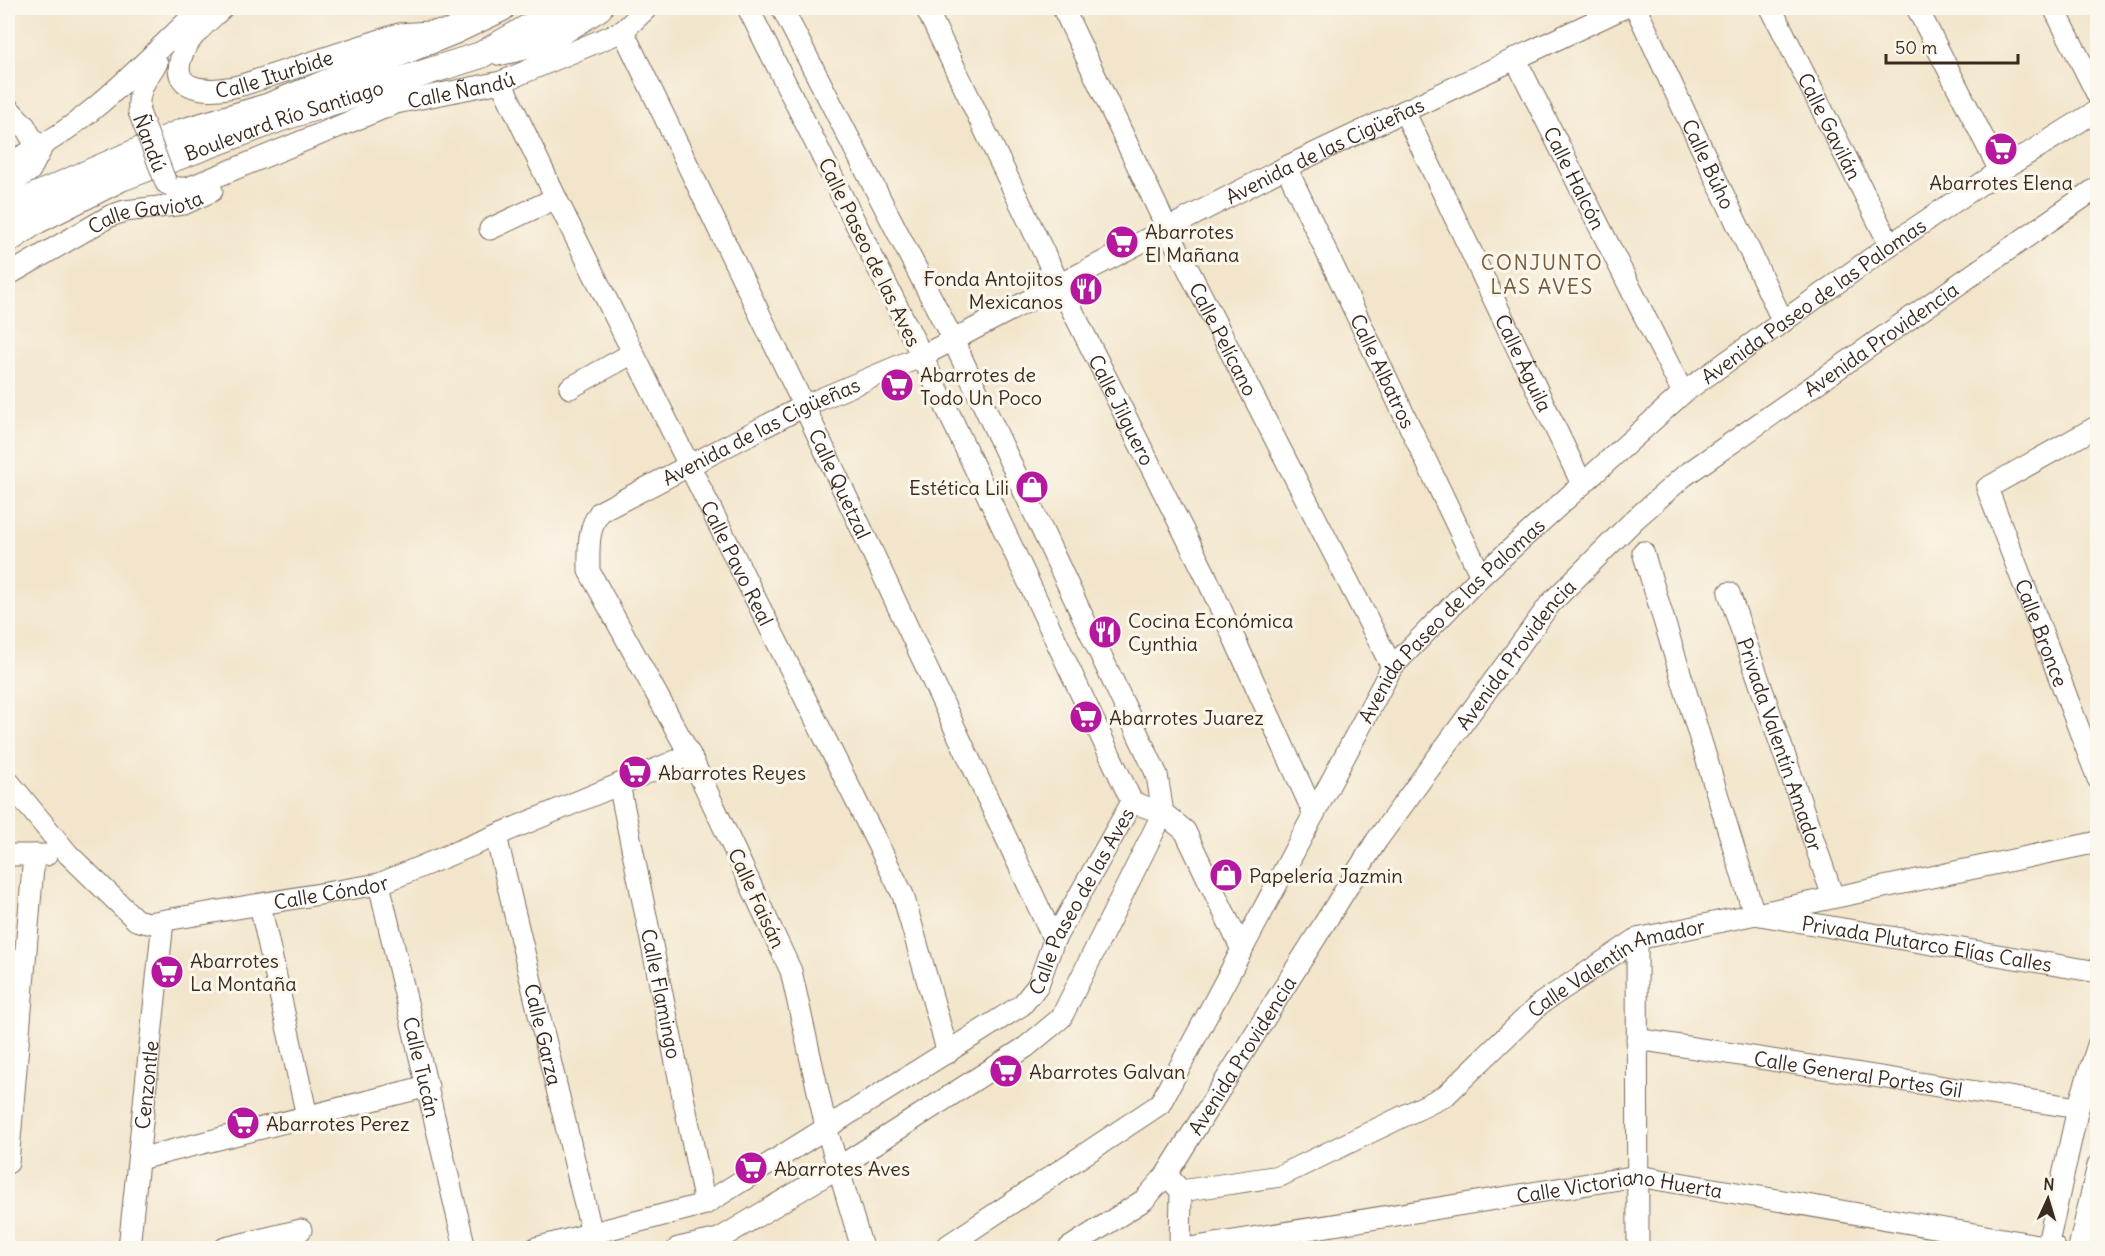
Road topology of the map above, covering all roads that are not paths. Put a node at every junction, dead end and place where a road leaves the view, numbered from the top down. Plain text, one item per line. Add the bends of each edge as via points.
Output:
1 (201, 8) edge
2 (222, 8) edge
3 (502, 8) edge
4 (562, 8) edge
5 (599, 8) edge
6 (647, 8) edge
7 (748, 8) edge
8 (782, 8) edge
9 (926, 8) edge
10 (1063, 8) edge
11 (1623, 8) edge
12 (1636, 8) edge
13 (1771, 8) edge
14 (1917, 8) edge
15 (2054, 8) edge
16 (191, 28) junction
17 (454, 31) junction
18 (623, 31) junction
19 (170, 39) junction
20 (482, 55) junction
21 (1515, 58) junction
22 (501, 82) junction
23 (2097, 96) edge
24 (8, 108) edge
25 (2097, 110) edge
26 (1404, 111) junction
27 (282, 149) junction
28 (38, 150) junction
29 (8, 163) edge
30 (1286, 167) junction
31 (2000, 171) junction
32 (8, 182) edge
33 (166, 183) joint
34 (2097, 187) edge
35 (556, 198) junction
36 (8, 208) edge
37 (1167, 228) junction
38 (490, 230) dead end
39 (8, 240) edge
40 (1890, 245) junction
41 (8, 275) edge
42 (1059, 284) junction
43 (1783, 322) junction
44 (953, 340) junction
45 (633, 352) junction
46 (922, 356) junction
47 (570, 388) dead end
48 (1683, 393) junction
49 (804, 406) junction
50 (2097, 426) edge
51 (688, 464) junction
52 (1582, 484) junction
53 (1643, 552) dead end
54 (590, 571) joint
55 (1480, 576) junction
56 (1729, 593) dead end
57 (1392, 667) junction
58 (690, 754) junction
59 (2097, 779) edge
60 (8, 781) edge
61 (619, 784) junction
62 (1132, 802) junction
63 (1163, 813) junction
64 (1314, 814) junction
65 (496, 836) junction
66 (2097, 842) edge
67 (68, 854) junction
68 (8, 855) edge
69 (34, 855) junction
70 (379, 884) junction
71 (1833, 897) junction
72 (260, 904) junction
73 (1754, 914) junction
74 (163, 921) junction
75 (1638, 939) junction
76 (1054, 940) junction
77 (1242, 950) junction
78 (2097, 972) edge
79 (1637, 1038) junction
80 (2097, 1045) edge
81 (948, 1053) junction
82 (428, 1086) junction
83 (2078, 1108) junction
84 (307, 1116) junction
85 (826, 1127) junction
86 (139, 1158) junction
87 (8, 1163) edge
88 (2097, 1165) edge
89 (839, 1167) junction
90 (1166, 1175) junction
91 (1638, 1176) junction
92 (1181, 1191) junction
93 (705, 1204) junction
94 (301, 1230) dead end
95 (592, 1234) junction
96 (129, 1248) edge
97 (225, 1248) edge
98 (465, 1248) edge
99 (536, 1248) edge
100 (678, 1248) edge
101 (862, 1248) edge
102 (944, 1248) edge
103 (1070, 1248) edge
104 (1180, 1248) edge
105 (1190, 1248) edge
106 (1638, 1248) edge
107 (2050, 1248) edge
108 (2079, 1248) edge

1 - 16 street, Calle Iturbide
2 - 16 street, Calle Iturbide
3 - 17 main road, Boulevard Río Santiago
4 - 20 main road, Boulevard Río Santiago
5 - 20 main road via 545,42
6 - 18 street, Calle Ñandú
7 - 46 street, Calle Paseo de las Aves
8 - 44 street, Calle Paseo de las Aves
9 - 42 street, Calle Jilguero
10 - 37 street, Calle Pelícano
11 - 21 street, Avenida de las Cigüeñas
12 - 43 street, Calle Búho
13 - 40 street, Calle Gavilán
14 - 31 street
15 - 23 street
16 - 17 street, Calle Iturbide via 180,58 182,77 194,87 213,90 242,86 399,34
16 - 19 street, Calle Iturbide
17 - 36 main road, Boulevard Río Santiago via 267,108 182,132
18 - 22 street, Calle Ñandú
18 - 49 street, Calle Quetzal
19 - 28 street, Calle Iturbide via 121,86
19 - 33 street, Ñandú, bridge via 141,88 140,112
20 - 39 main road, Boulevard Río Santiago via 284,117 122,178 36,221
21 - 26 street, Avenida de las Cigüeñas
21 - 48 street, Calle Halcón
22 - 27 street, Calle Ñandú via 396,103
22 - 35 street, Calle Pavo Real
24 - 28 street via 25,126
25 - 31 street, Avenida Paseo de las Palomas
26 - 30 street, Avenida de las Cigüeñas
26 - 52 street, Calle Águila
27 - 33 street, Calle Ñandú via 188,188
27 - 41 street, Calle Gaviota via 261,168 184,204 110,216
28 - 29 street, Calle Iturbide
28 - 32 main road via 28,169
30 - 37 street, Avenida de las Cigüeñas
30 - 55 street, Calle Albatros
31 - 40 street, Avenida Paseo de las Palomas
34 - 90 street, Avenida Providencia via 1684,476 1550,604 1377,840
35 - 38 street
35 - 45 street, Calle Pavo Real
37 - 42 street, Avenida de las Cigüeñas
37 - 57 street, Calle Pelícano
40 - 43 street, Avenida Paseo de las Palomas
42 - 44 street, Avenida de las Cigüeñas
42 - 64 street, Calle Jilguero via 1204,572
43 - 48 street, Avenida Paseo de las Palomas
44 - 46 street, Avenida de las Cigüeñas
44 - 63 street, Calle Paseo de las Aves via 1157,774
45 - 47 street
45 - 51 street, Calle Pavo Real
46 - 49 street, Avenida de las Cigüeñas
46 - 62 street, Calle Paseo de las Aves
48 - 52 street, Avenida Paseo de las Palomas
49 - 51 street, Avenida de las Cigüeñas
49 - 76 street, Calle Quetzal
50 - 59 street, Calle Bronce via 1987,488
51 - 54 street, Avenida de las Cigüeñas via 600,512 589,536
51 - 81 street, Calle Pavo Real via 903,895
52 - 55 street, Avenida Paseo de las Palomas
53 - 73 street
54 - 58 street, Calle Faisán
55 - 57 street, Avenida Paseo de las Palomas
56 - 71 street, Privada Valentín Amador
57 - 64 street, Avenida Paseo de las Palomas
58 - 61 street, Calle Cóndor
58 - 85 street, Calle Faisán via 791,971
60 - 67 street, Calle Cóndor
61 - 65 street, Calle Cóndor
61 - 93 street, Calle Flamingo
62 - 63 street
62 - 76 street, Calle Paseo de las Aves
63 - 77 street, Calle Paseo de las Aves via 1185,831
63 - 89 street, Calle Paseo de las Aves via 1061,1018 1026,1047
64 - 77 street, Avenida Paseo de las Palomas
65 - 70 street, Calle Cóndor
65 - 95 street, Calle Garza
66 - 71 street, Calle Valentín Amador
67 - 69 street
67 - 74 street, Calle Cóndor via 136,920
68 - 69 street
69 - 87 street
70 - 72 street, Calle Cóndor
70 - 82 street, Calle Tucán
71 - 73 street, Calle Valentín Amador
72 - 74 street, Calle Cóndor
72 - 84 street
73 - 75 street, Calle Valentín Amador
73 - 78 street, Privada Plutarco Elías Calles
74 - 86 street, Cenzontle
75 - 79 street
75 - 92 street, Calle Valentín Amador via 1540,1004 1445,1096 1280,1176
76 - 81 street, Calle Paseo de las Aves via 1038,984 1022,1005
77 - 102 street, Avenida Paseo de las Palomas via 1160,1104
79 - 83 street, Calle General Portes Gil
79 - 91 street
80 - 83 street
81 - 85 street, Calle Paseo de las Aves
82 - 84 street
82 - 98 street, Calle Tucán
83 - 107 street
84 - 86 street
85 - 89 street, Calle Faisán
85 - 93 street, Calle Paseo de las Aves
86 - 96 street, Cenzontle
88 - 108 street
89 - 100 street, Calle Paseo de las Aves via 719,1239
89 - 101 street, Calle Faisán
90 - 92 street
90 - 103 street, Avenida Providencia via 1143,1200
91 - 105 street, Calle Victoriano Huerta
91 - 106 street
91 - 107 street, Calle Victoriano Huerta
92 - 104 street
93 - 95 street, Calle Paseo de las Aves
94 - 97 street
95 - 99 street, Calle Paseo de las Aves

